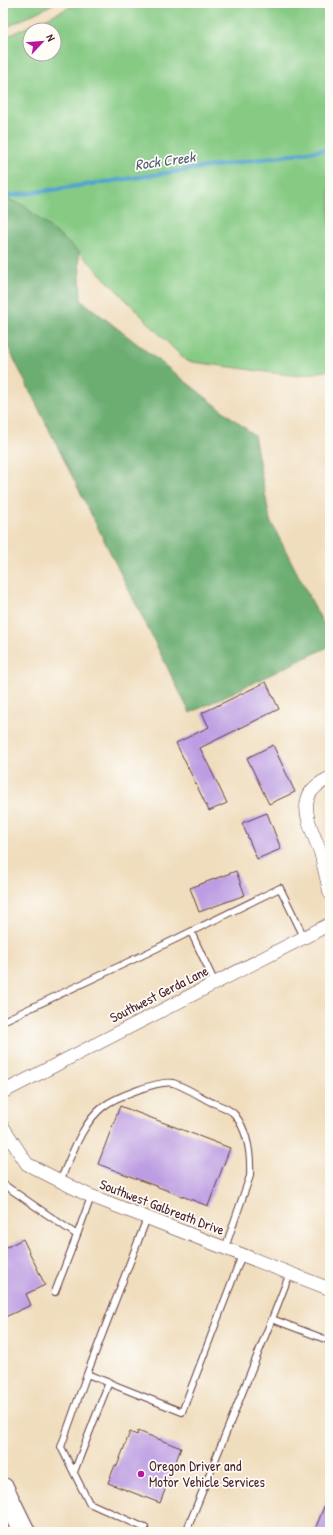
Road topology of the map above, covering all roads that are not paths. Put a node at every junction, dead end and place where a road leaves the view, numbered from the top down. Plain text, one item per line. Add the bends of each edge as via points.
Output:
1 (330, 778) edge
2 (330, 893) edge
3 (330, 924) edge
4 (191, 932) junction
5 (304, 937) junction
6 (216, 983) junction
7 (3, 1021) edge
8 (3, 1092) edge
9 (3, 1127) edge
10 (60, 1181) junction
11 (3, 1184) edge
12 (91, 1197) junction
13 (147, 1218) junction
14 (77, 1235) junction
15 (225, 1248) junction
16 (242, 1255) junction
17 (290, 1273) junction
18 (330, 1289) edge
19 (54, 1292) dead end
20 (272, 1319) junction
21 (330, 1341) edge
22 (88, 1374) junction
23 (109, 1382) junction
24 (74, 1472) junction
25 (3, 1489) edge
26 (145, 1528) dead end
27 (24, 1532) edge
28 (186, 1532) edge

1 - 2 street via 312,790 307,809
3 - 5 street, Southwest Gerda Lane
4 - 5 lane via 280,888
4 - 6 lane
4 - 7 lane
5 - 6 street, Southwest Gerda Lane
6 - 8 street, Southwest Gerda Lane
9 - 10 street, Southwest Galbreath Drive via 27,1164
10 - 12 street, Southwest Galbreath Drive
10 - 15 lane via 83,1130 105,1106 140,1089 172,1083 234,1113 247,1140 250,1176
11 - 14 lane
12 - 13 street, Southwest Galbreath Drive
12 - 14 lane
13 - 15 street, Southwest Galbreath Drive
13 - 22 lane
14 - 19 lane
15 - 16 street, Southwest Galbreath Drive
16 - 17 street, Southwest Galbreath Drive
16 - 23 lane via 182,1412
17 - 18 street, Southwest Galbreath Drive
17 - 20 lane
20 - 21 lane
20 - 28 lane
22 - 23 lane
22 - 24 lane via 61,1447
23 - 24 lane
24 - 26 lane via 89,1503
25 - 27 highway

